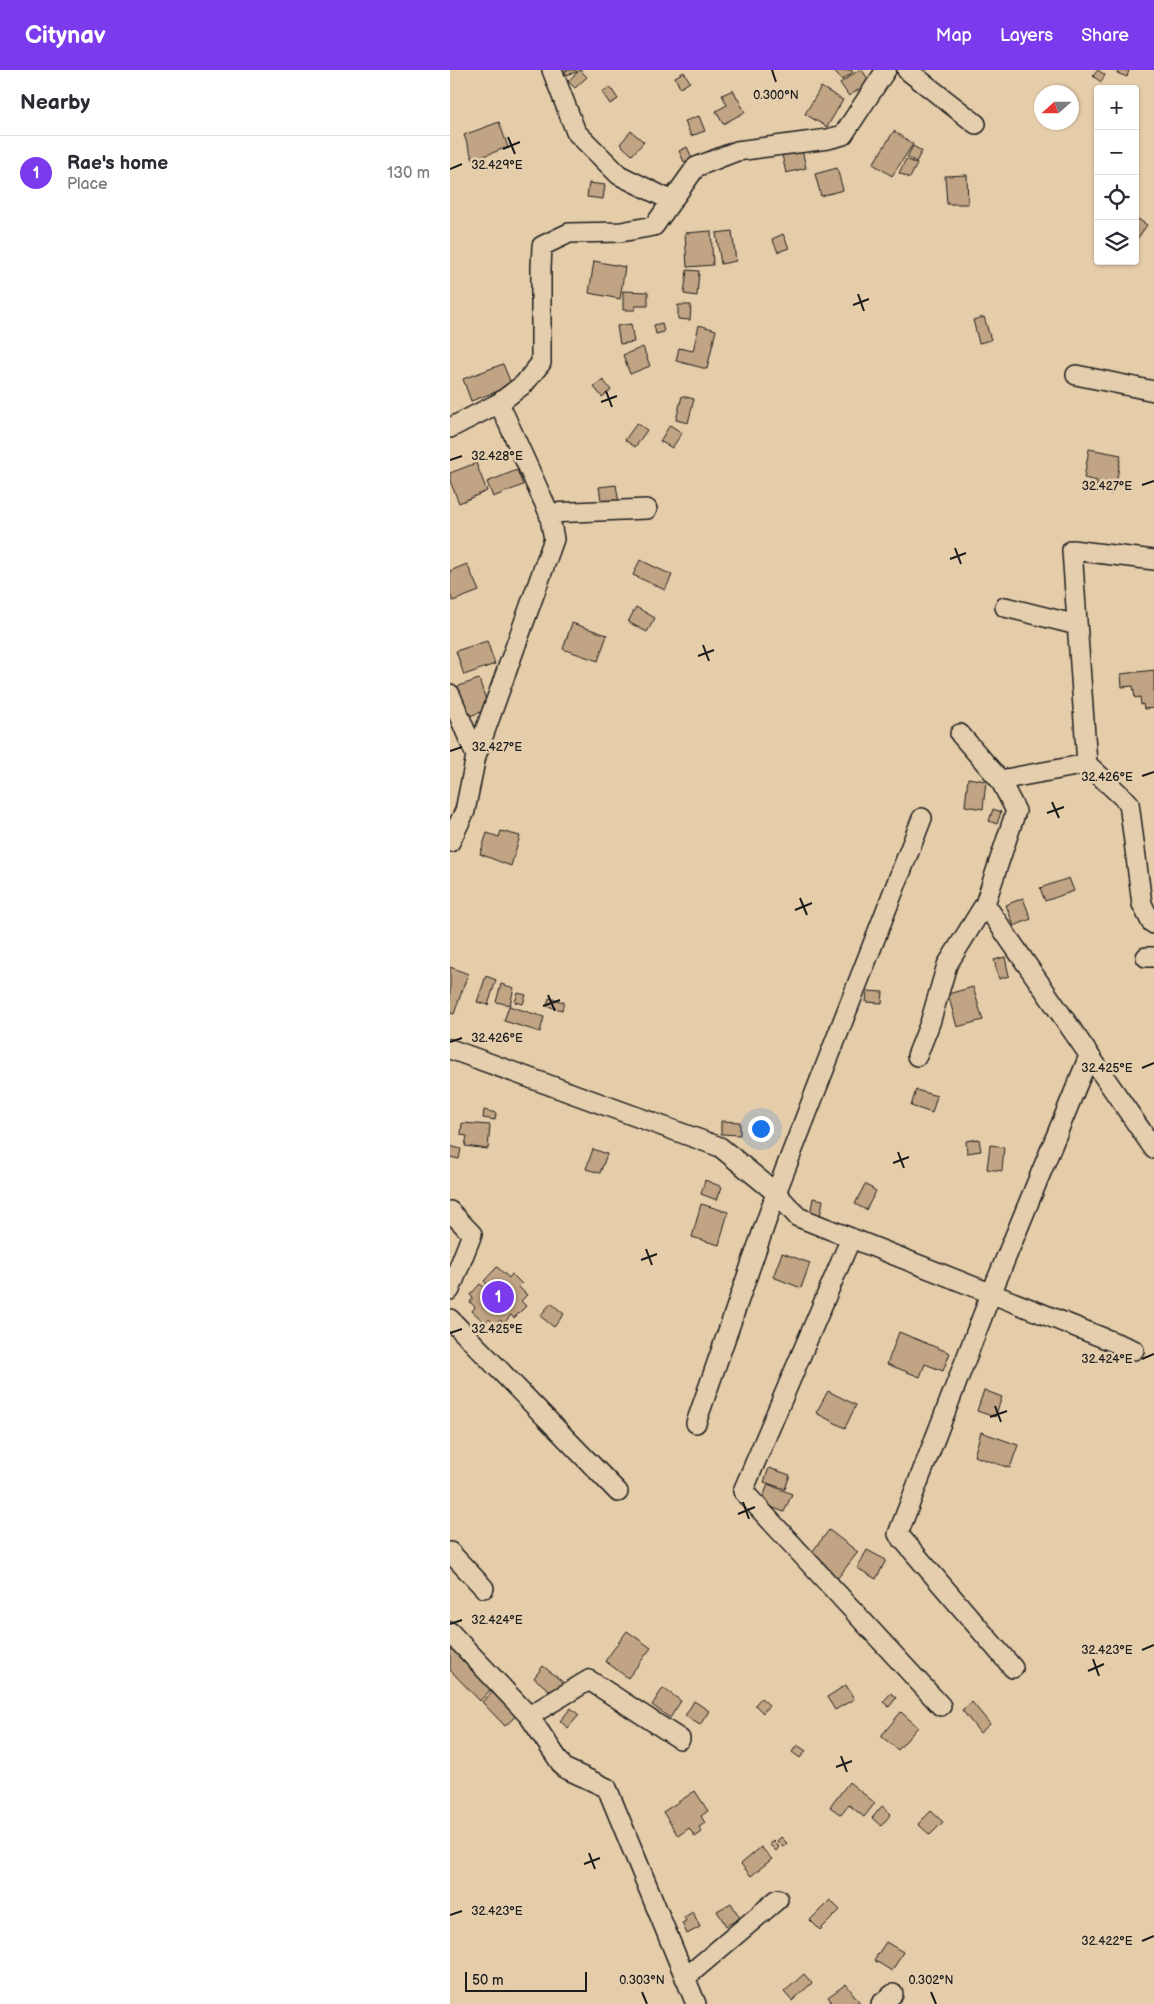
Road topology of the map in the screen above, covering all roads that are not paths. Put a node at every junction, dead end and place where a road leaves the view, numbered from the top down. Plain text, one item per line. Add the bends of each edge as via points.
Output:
1 (552, 70) edge
2 (886, 70) edge
3 (907, 70) edge
4 (976, 124) dead end
5 (672, 201) junction
6 (1076, 375) dead end
7 (1154, 391) edge
8 (499, 403) junction
9 (450, 428) edge
10 (648, 509) dead end
11 (549, 513) junction
12 (1154, 560) edge
13 (1005, 607) dead end
14 (1077, 625) junction
15 (450, 694) edge
16 (960, 734) dead end
17 (476, 756) junction
18 (1087, 764) junction
19 (1000, 780) junction
20 (922, 818) dead end
21 (450, 842) edge
22 (985, 904) junction
23 (1154, 924) edge
24 (450, 1049) edge
25 (917, 1056) dead end
26 (1089, 1056) junction
27 (1154, 1150) edge
28 (776, 1193) junction
29 (450, 1211) edge
30 (851, 1238) junction
31 (450, 1290) edge
32 (991, 1294) junction
33 (450, 1319) edge
34 (1134, 1350) dead end
35 (696, 1423) dead end
36 (618, 1492) dead end
37 (450, 1552) edge
38 (484, 1588) dead end
39 (450, 1632) edge
40 (1013, 1668) dead end
41 (941, 1706) dead end
42 (529, 1716) junction
43 (680, 1739) dead end
44 (778, 1899) dead end
45 (685, 1978) junction
46 (696, 2004) edge

1 - 5 street via 576,132 618,175
2 - 5 street via 843,135 737,151 696,167
3 - 4 street
5 - 8 street via 654,226 621,232 569,233 542,246 541,363 524,384
6 - 7 street
8 - 9 street
8 - 11 street
10 - 11 street
11 - 17 street via 554,539
12 - 14 street via 1072,550
13 - 14 street
14 - 18 street
15 - 17 street
16 - 19 street
17 - 21 street via 465,811
18 - 19 street
18 - 23 street via 1130,803 1142,904
19 - 22 street via 1016,811
20 - 28 street
22 - 25 street via 947,964
22 - 26 street
24 - 28 street via 720,1147
26 - 27 street
26 - 32 street
28 - 30 street via 798,1217
28 - 35 street
29 - 31 street via 472,1234
30 - 32 street
30 - 41 street via 743,1491
32 - 34 street
32 - 40 street via 898,1534
33 - 36 street
37 - 38 street
39 - 42 street
42 - 43 street via 589,1680
42 - 45 street via 564,1768 607,1788
44 - 45 street
45 - 46 street

